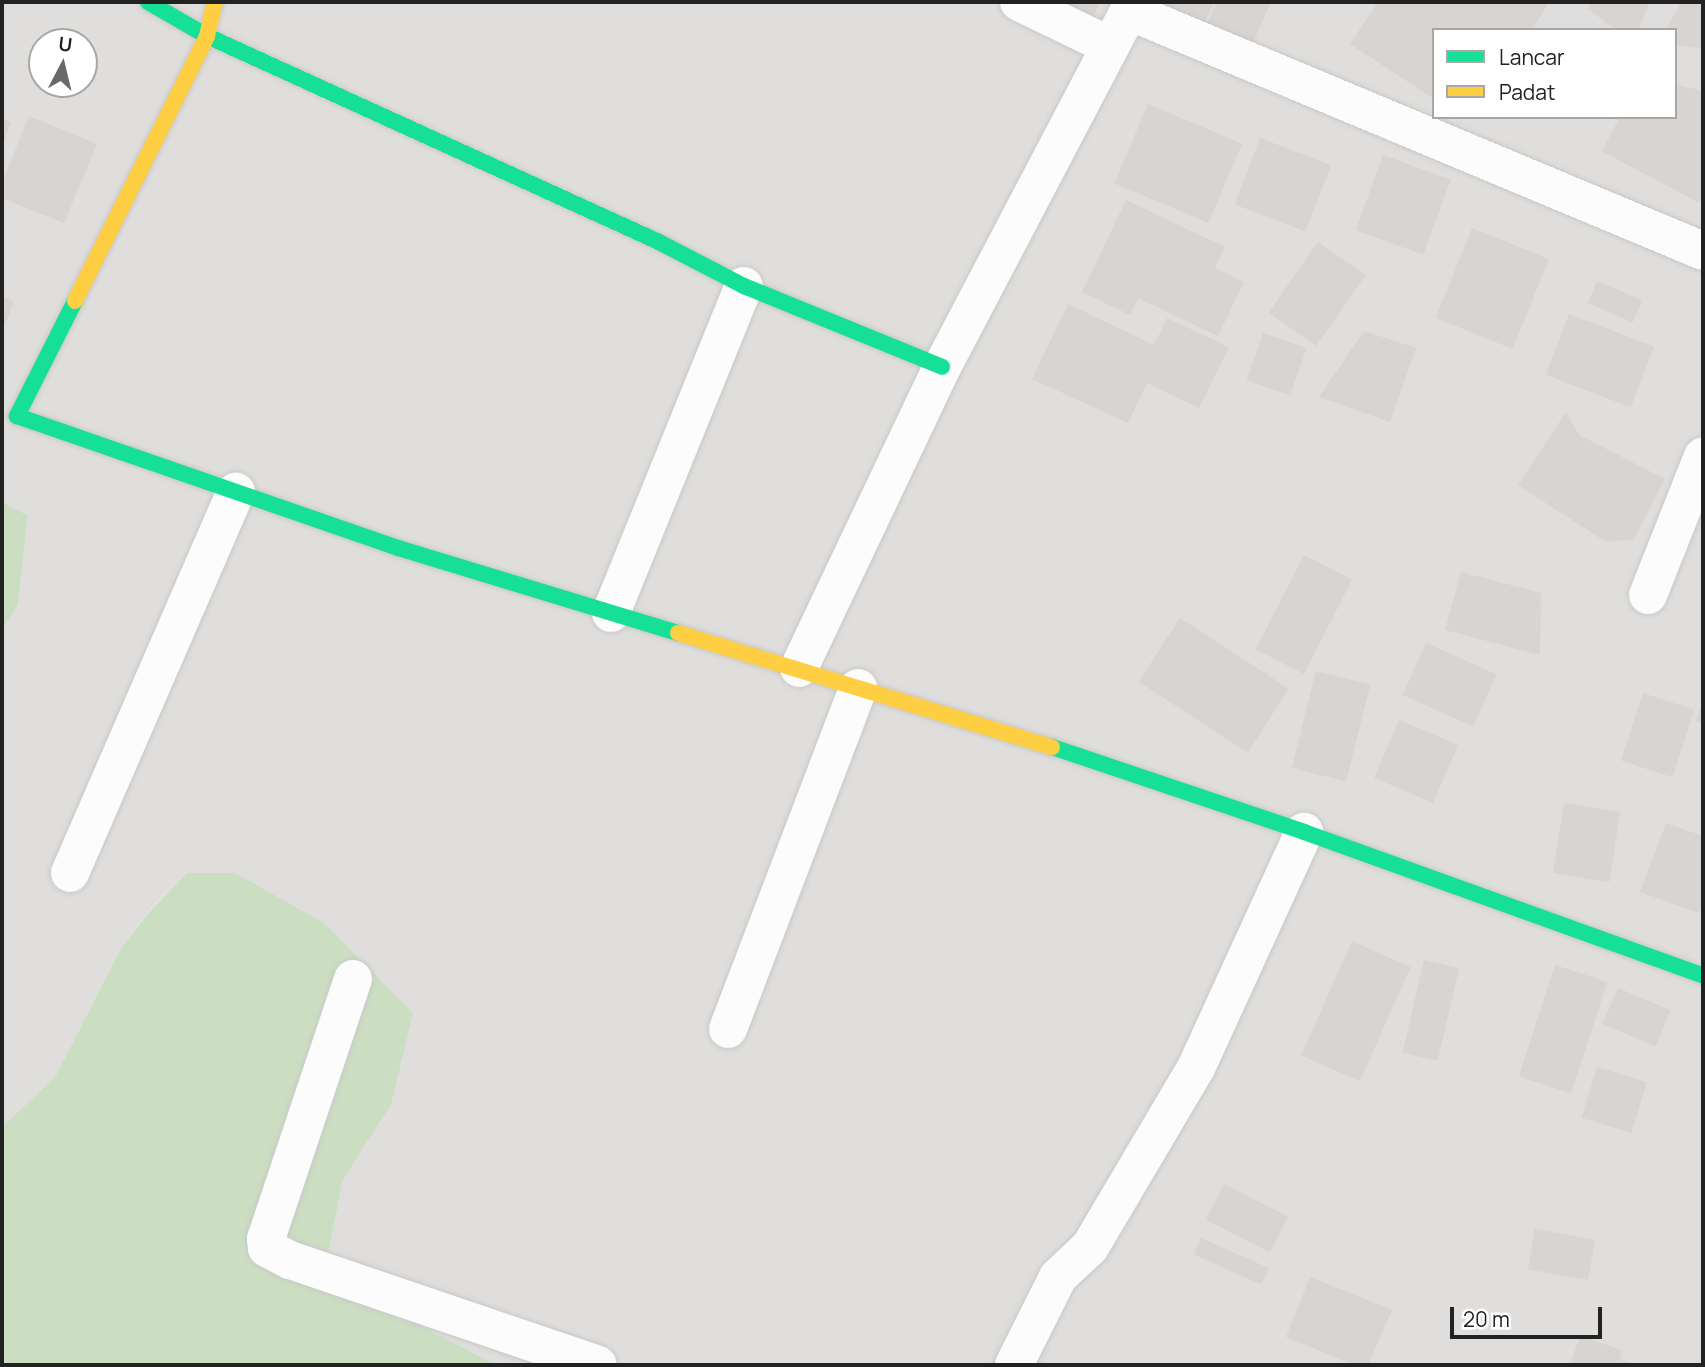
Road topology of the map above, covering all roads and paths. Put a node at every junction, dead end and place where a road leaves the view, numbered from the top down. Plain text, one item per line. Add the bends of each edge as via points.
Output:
1 (148, 2) edge
2 (215, 2) edge
3 (1019, 2) edge
4 (1132, 7) edge
5 (207, 36) junction
6 (1110, 46) junction
7 (1703, 251) edge
8 (744, 286) junction
9 (942, 367) junction
10 (9, 414) edge
11 (1703, 456) edge
12 (236, 492) junction
13 (1648, 595) dead end
14 (611, 614) junction
15 (799, 668) junction
16 (858, 688) junction
17 (1304, 832) junction
18 (70, 873) dead end
19 (1703, 976) edge
20 (353, 979) dead end
21 (728, 1029) dead end
22 (598, 1365) edge
23 (1014, 1365) edge

1 - 5 street
2 - 5 street
3 - 6 street
4 - 6 street
4 - 7 street
5 - 8 street via 659,242
5 - 10 street
6 - 9 street
8 - 9 street
8 - 14 street
9 - 15 street
10 - 12 street
11 - 13 street
12 - 14 street
12 - 18 street
14 - 15 street
15 - 16 street
16 - 17 street
16 - 21 street
17 - 19 street
17 - 23 street via 1196,1068 1090,1247 1058,1277
20 - 22 street via 266,1239 267,1248 290,1260

